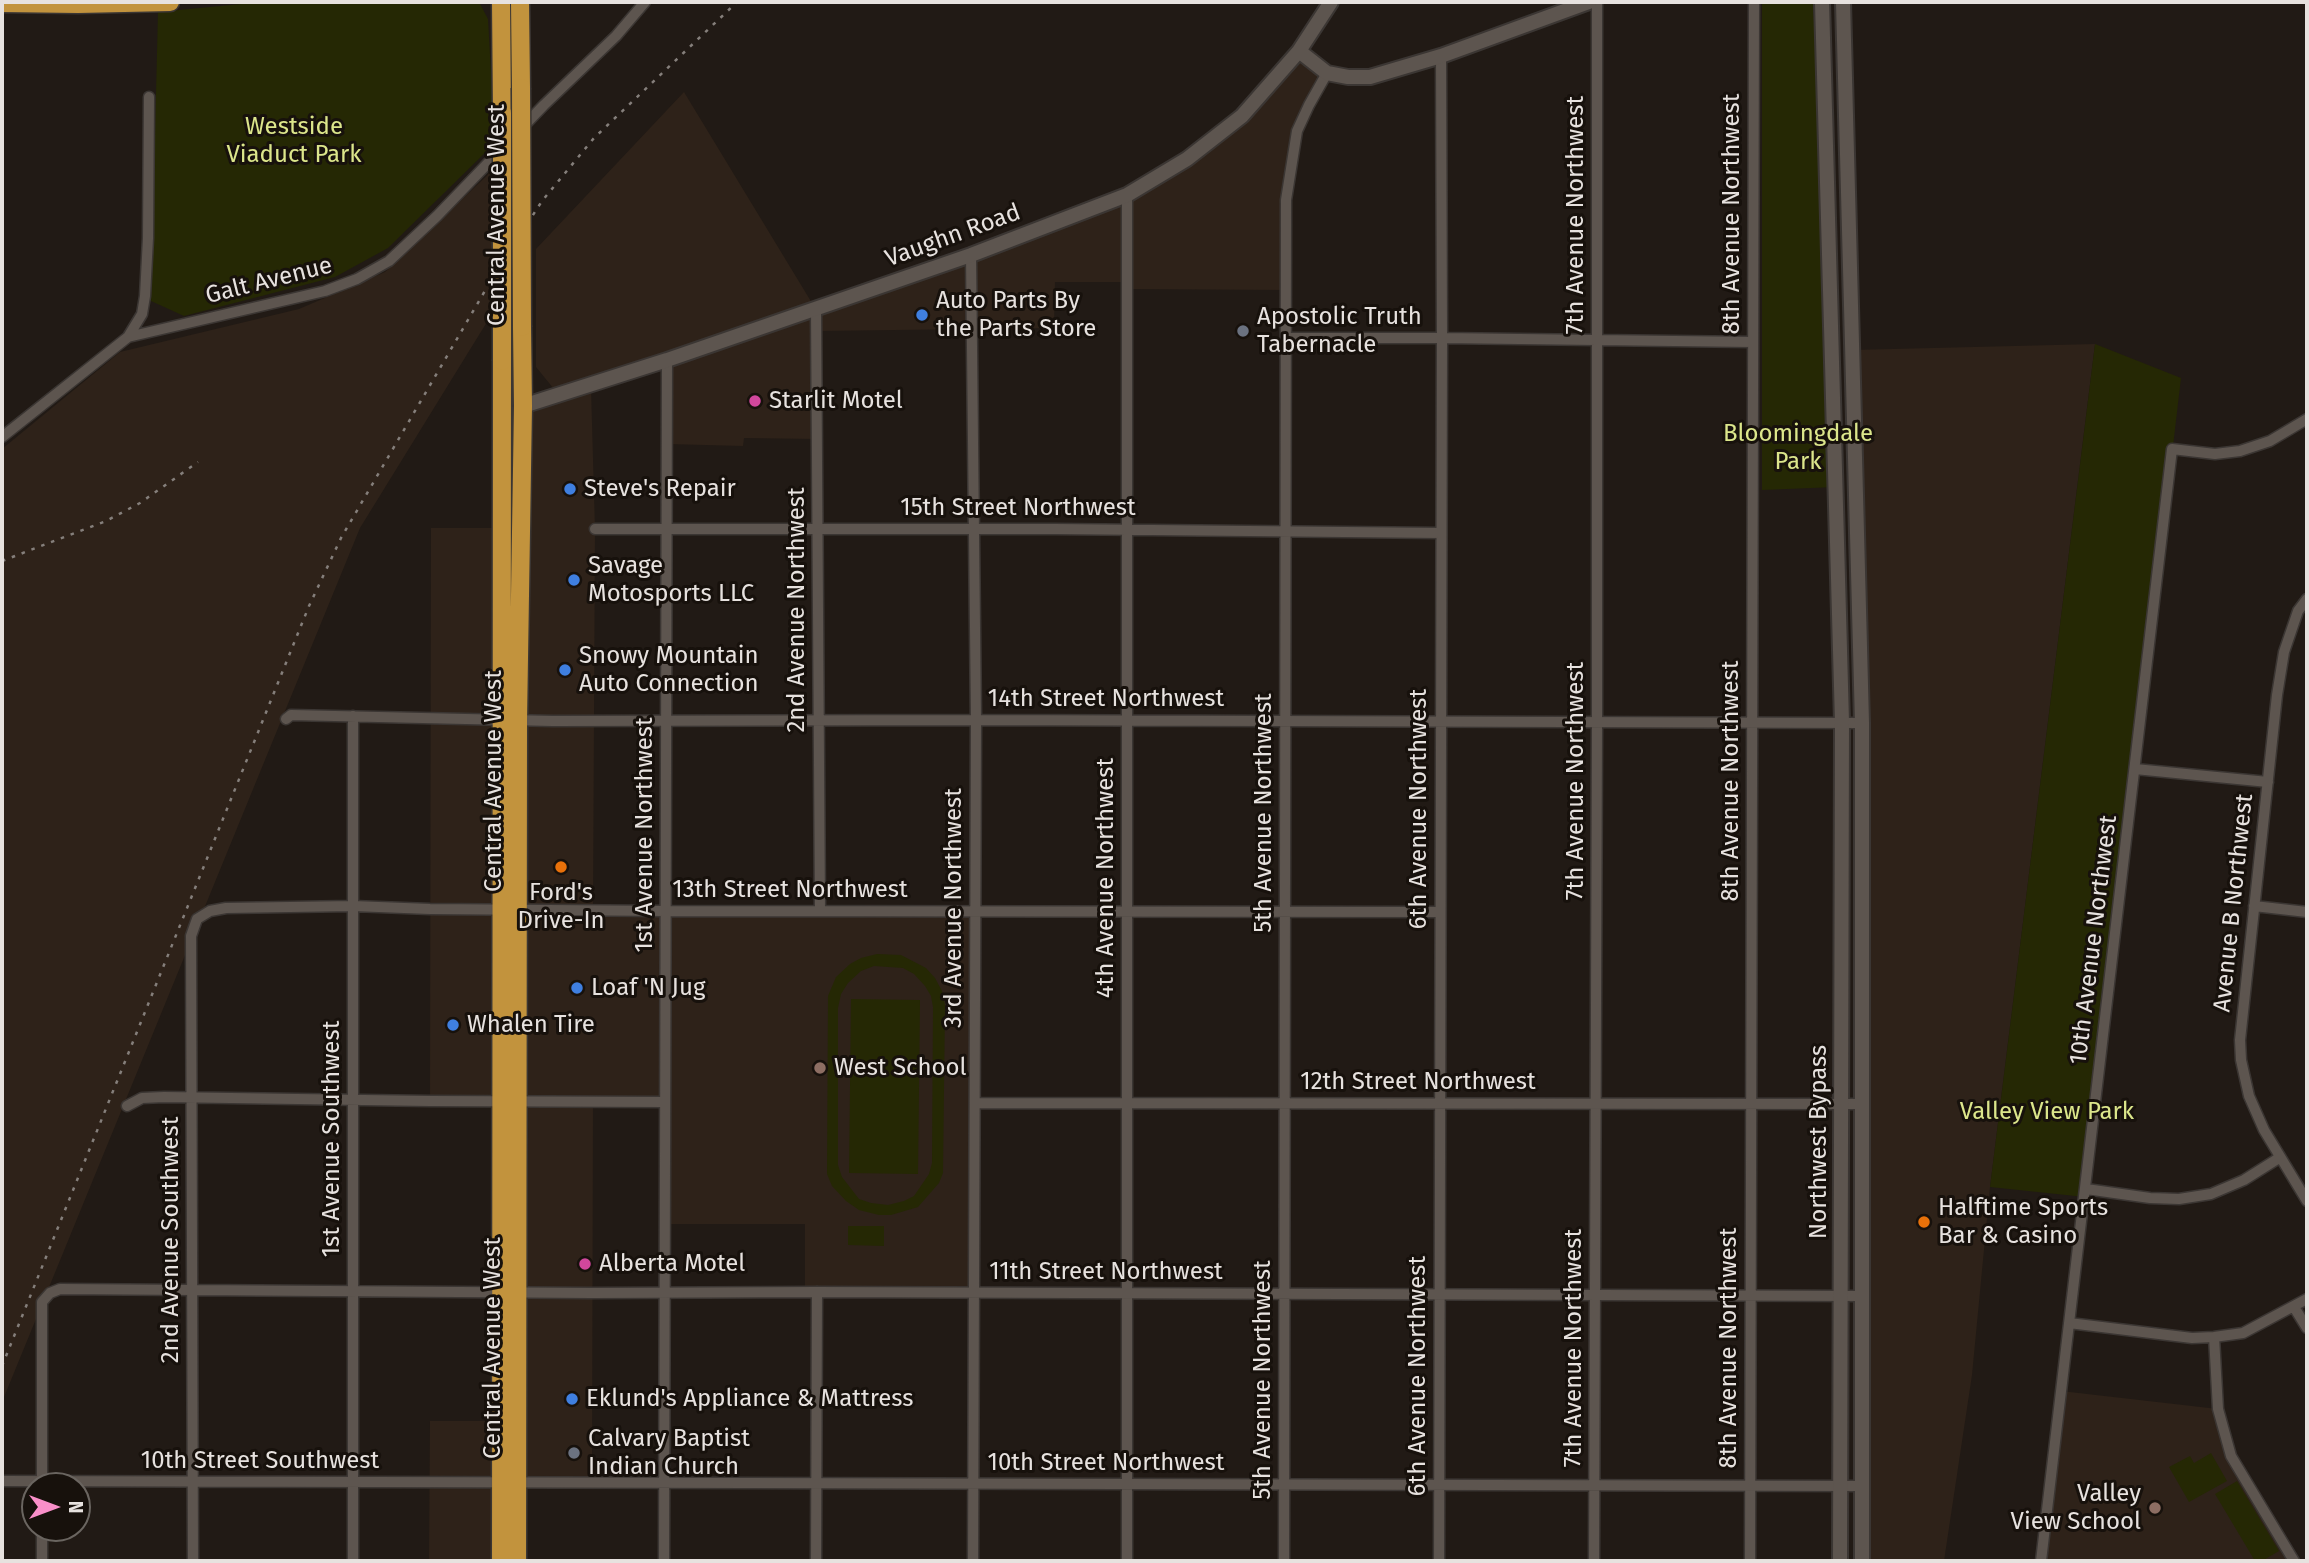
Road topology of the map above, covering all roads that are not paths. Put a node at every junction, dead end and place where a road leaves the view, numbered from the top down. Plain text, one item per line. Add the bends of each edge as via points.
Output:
1 (170, 2) edge
2 (491, 2) edge
3 (501, 2) edge
4 (520, 2) edge
5 (532, 2) edge
6 (645, 2) edge
7 (1331, 2) edge
8 (1589, 2) edge
9 (1597, 2) edge
10 (1754, 2) edge
11 (1822, 2) edge
12 (1843, 2) edge
13 (2, 3) edge
14 (501, 32) junction
15 (1299, 51) junction
16 (1441, 56) junction
17 (520, 62) junction
18 (1327, 73) junction
19 (149, 97) dead end
20 (1127, 195) junction
21 (971, 255) junction
22 (816, 309) junction
23 (128, 337) junction
24 (1286, 338) junction
25 (1442, 338) junction
26 (1597, 340) junction
27 (1752, 342) junction
28 (506, 358) junction
29 (667, 360) junction
30 (523, 405) junction
31 (2307, 419) edge
32 (2, 437) edge
33 (502, 528) junction
34 (595, 529) dead end
35 (667, 529) junction
36 (974, 529) junction
37 (1127, 529) junction
38 (817, 530) junction
39 (1285, 531) junction
40 (1441, 533) junction
41 (2307, 598) edge
42 (353, 716) junction
43 (286, 719) dead end
44 (976, 719) junction
45 (1127, 720) junction
46 (510, 721) junction
47 (819, 721) junction
48 (1285, 721) junction
49 (1441, 721) junction
50 (666, 722) junction
51 (1752, 722) junction
52 (1842, 722) junction
53 (1597, 723) junction
54 (1862, 723) junction
55 (2135, 769) junction
56 (2268, 782) junction
57 (353, 906) junction
58 (2254, 906) junction
59 (510, 909) junction
60 (666, 911) junction
61 (820, 911) junction
62 (975, 912) junction
63 (1127, 912) junction
64 (1440, 912) junction
65 (2307, 912) edge
66 (1285, 913) junction
67 (197, 919) joint
68 (192, 1097) junction
69 (353, 1099) junction
70 (509, 1102) junction
71 (665, 1102) junction
72 (1284, 1102) junction
73 (1440, 1102) junction
74 (975, 1103) junction
75 (1596, 1103) junction
76 (1127, 1104) junction
77 (1751, 1104) junction
78 (1843, 1104) junction
79 (1862, 1104) junction
80 (127, 1106) dead end
81 (2280, 1158) junction
82 (2086, 1189) junction
83 (2307, 1201) edge
84 (192, 1290) junction
85 (353, 1291) junction
86 (510, 1292) junction
87 (817, 1292) junction
88 (974, 1292) junction
89 (665, 1293) junction
90 (1127, 1293) junction
91 (1284, 1293) junction
92 (1440, 1294) junction
93 (1595, 1294) junction
94 (1750, 1296) junction
95 (1841, 1296) junction
96 (1863, 1296) junction
97 (2307, 1299) edge
98 (2294, 1307) junction
99 (2069, 1323) junction
100 (2307, 1328) edge
101 (2214, 1337) junction
102 (42, 1472) edge
103 (2, 1481) edge
104 (21, 1482) edge
105 (192, 1482) junction
106 (353, 1482) junction
107 (664, 1482) junction
108 (91, 1483) edge
109 (509, 1483) junction
110 (816, 1484) junction
111 (974, 1484) junction
112 (1127, 1484) junction
113 (1284, 1484) junction
114 (1594, 1484) junction
115 (1750, 1484) junction
116 (1439, 1485) junction
117 (1840, 1486) junction
118 (1863, 1486) junction
119 (42, 1542) edge
120 (42, 1561) edge
121 (193, 1561) edge
122 (353, 1561) edge
123 (502, 1561) edge
124 (517, 1561) edge
125 (664, 1561) edge
126 (816, 1561) edge
127 (973, 1561) edge
128 (1127, 1561) edge
129 (1284, 1561) edge
130 (1439, 1561) edge
131 (1594, 1561) edge
132 (1750, 1561) edge
133 (1840, 1561) edge
134 (1862, 1561) edge
135 (2041, 1561) edge
136 (2294, 1561) edge

1 - 13 highway
2 - 14 highway
3 - 14 highway, Central Avenue West
4 - 17 highway, Central Avenue West
5 - 17 highway
6 - 23 street, Galt Avenue via 389,261 325,291
7 - 15 main road, Vaughn Road
8 - 16 main road
9 - 26 street, 7th Avenue Northwest
10 - 27 street, 8th Avenue Northwest
11 - 52 main road, Northwest Bypass
12 - 54 main road, Northwest Bypass
14 - 28 highway, Central Avenue West, bridge
15 - 18 main road
15 - 20 main road, Vaughn Road via 1242,116 1187,159
16 - 18 main road via 1370,77
16 - 25 street, 6th Avenue Northwest
17 - 30 highway, Central Avenue West, bridge
18 - 24 street, 5th Avenue Northwest via 1297,131 1290,168
19 - 23 street via 145,296 142,314
20 - 21 main road, Vaughn Road
20 - 37 street, 4th Avenue Northwest
21 - 22 main road, Vaughn Road
21 - 36 street, 3rd Avenue Northwest
22 - 29 main road, Vaughn Road
22 - 38 street, 2nd Avenue Northwest
23 - 32 street
24 - 25 street
24 - 39 street, 5th Avenue Northwest
25 - 26 street
25 - 40 street, 6th Avenue Northwest
26 - 27 street
26 - 53 street, 7th Avenue Northwest
27 - 51 street, 8th Avenue Northwest
28 - 30 highway via 512,389
28 - 33 highway, Central Avenue West
29 - 30 main road, Vaughn Road
29 - 35 street, 1st Avenue Northwest
30 - 33 highway via 511,426
30 - 46 highway, Central Avenue West
31 - 55 street, 10th Avenue Northwest via 2270,441 2240,451 2215,454 2172,449
33 - 46 highway, Central Avenue West
34 - 35 street, 15th Street Northwest
35 - 38 street, 15th Street Northwest
35 - 50 street, 1st Avenue Northwest
36 - 37 street, 15th Street Northwest
36 - 38 street, 15th Street Northwest
36 - 44 street, 3rd Avenue Northwest
37 - 39 street, 15th Street Northwest
37 - 45 street, 4th Avenue Northwest
38 - 47 street, 2nd Avenue Northwest
39 - 40 street, 15th Street Northwest
39 - 48 street, 5th Avenue Northwest
40 - 49 street, 6th Avenue Northwest
41 - 56 street, Avenue B Northwest via 2284,652
42 - 43 street, 14th Street Northwest via 290,715
42 - 46 street, 14th Street Northwest
42 - 57 street, 1st Avenue Southwest
44 - 45 street, 14th Street Northwest
44 - 47 street, 14th Street Northwest
44 - 62 street, 3rd Avenue Northwest
45 - 48 street, 14th Street Northwest
45 - 63 street, 4th Avenue Northwest
46 - 50 street, 14th Street Northwest
46 - 59 highway, Central Avenue West
47 - 50 street, 14th Street Northwest
47 - 61 street, 2nd Avenue Northwest
48 - 49 street, 14th Street Northwest
48 - 66 street, 5th Avenue Northwest
49 - 53 street, 14th Street Northwest
49 - 64 street, 6th Avenue Northwest
50 - 60 street, 1st Avenue Northwest
51 - 52 street, 14th Street Northwest
51 - 53 street, 14th Street Northwest
51 - 77 street, 8th Avenue Northwest
52 - 54 street, 14th Street Northwest
52 - 78 main road, Northwest Bypass
53 - 75 street, 7th Avenue Northwest
54 - 79 main road, Northwest Bypass
55 - 56 street
55 - 82 street, 10th Avenue Northwest
56 - 58 street, Avenue B Northwest
57 - 59 street, 13th Street Northwest
57 - 67 street, 13th Street Northwest via 226,908
57 - 69 street, 1st Avenue Southwest
58 - 65 street
58 - 81 street, Avenue B Northwest via 2241,1060 2249,1096
59 - 60 street, 13th Street Northwest
59 - 70 highway, Central Avenue West
60 - 61 street, 13th Street Northwest
60 - 71 street, 1st Avenue Northwest
61 - 62 street, 13th Street Northwest
62 - 63 street, 13th Street Northwest
62 - 74 street, 3rd Avenue Northwest
63 - 66 street, 13th Street Northwest
63 - 76 street, 4th Avenue Northwest
64 - 66 street, 13th Street Northwest
64 - 73 street, 6th Avenue Northwest
66 - 72 street, 5th Avenue Northwest
67 - 68 street, 2nd Avenue Southwest via 191,936
68 - 69 street
68 - 80 street via 142,1098
68 - 84 street, 2nd Avenue Southwest
69 - 70 street
69 - 85 street, 1st Avenue Southwest
70 - 71 street
70 - 86 highway, Central Avenue West
71 - 89 street, 1st Avenue Northwest
72 - 73 street, 12th Street Northwest
72 - 76 street, 12th Street Northwest
72 - 91 street, 5th Avenue Northwest
73 - 75 street, 12th Street Northwest
73 - 92 street, 6th Avenue Northwest
74 - 76 street, 12th Street Northwest
74 - 88 street, 3rd Avenue Northwest
75 - 77 street, 12th Street Northwest
75 - 93 street, 7th Avenue Northwest
76 - 90 street, 4th Avenue Northwest
77 - 78 street, 12th Street Northwest
77 - 94 street, 8th Avenue Northwest
78 - 79 street, 12th Street Northwest
78 - 95 main road, Northwest Bypass
79 - 96 main road, Northwest Bypass
81 - 82 street via 2211,1194 2150,1198
81 - 83 street, Avenue B Northwest
82 - 99 street, 10th Avenue Northwest
84 - 85 street, 11th Street Northwest
84 - 102 street, 11th Street Northwest via 60,1289 42,1302
84 - 105 street, 2nd Avenue Southwest
85 - 86 street, 11th Street Northwest
85 - 106 street, 1st Avenue Southwest
86 - 89 street, 11th Street Northwest
86 - 109 highway, Central Avenue West
87 - 88 street, 11th Street Northwest
87 - 89 street, 11th Street Northwest
87 - 110 street
88 - 90 street, 11th Street Northwest
88 - 111 street, 3rd Avenue Northwest
89 - 107 street, 1st Avenue Northwest
90 - 91 street, 11th Street Northwest
90 - 112 street, 4th Avenue Northwest
91 - 92 street, 11th Street Northwest
91 - 113 street, 5th Avenue Northwest
92 - 93 street, 11th Street Northwest
92 - 116 street, 6th Avenue Northwest
93 - 94 street, 11th Street Northwest
93 - 114 street, 7th Avenue Northwest
94 - 95 street, 11th Street Northwest
94 - 115 street, 8th Avenue Northwest
95 - 96 street, 11th Street Northwest
95 - 117 main road, Northwest Bypass
96 - 118 main road, Northwest Bypass
97 - 98 street
98 - 100 street
98 - 101 street via 2243,1333
99 - 101 street
99 - 135 street, 10th Avenue Northwest
101 - 136 street via 2218,1409 2231,1456
103 - 104 street, 10th Street Southwest
105 - 106 street, 10th Street Southwest
105 - 108 street, 10th Street Southwest
105 - 121 street, 2nd Avenue Southwest
106 - 109 street, 10th Street Southwest
106 - 122 street, 1st Avenue Southwest
107 - 109 street, 10th Street Northwest
107 - 110 street, 10th Street Northwest
107 - 125 street, 1st Avenue Northwest
109 - 123 highway, Central Avenue West
109 - 124 highway, Central Avenue West
110 - 111 street, 10th Street Northwest
110 - 126 street
111 - 112 street, 10th Street Northwest
111 - 127 street, 3rd Avenue Northwest
112 - 113 street, 10th Street Northwest
112 - 128 street, 4th Avenue Northwest
113 - 116 street, 10th Street Northwest
113 - 129 street, 5th Avenue Northwest
114 - 115 street, 10th Street Northwest
114 - 116 street, 10th Street Northwest
114 - 131 street, 7th Avenue Northwest
115 - 117 street, 10th Street Northwest
115 - 132 street, 8th Avenue Northwest
116 - 130 street, 6th Avenue Northwest
117 - 118 street, 10th Street Northwest
117 - 133 main road, Northwest Bypass
118 - 134 main road, Northwest Bypass
119 - 120 street

